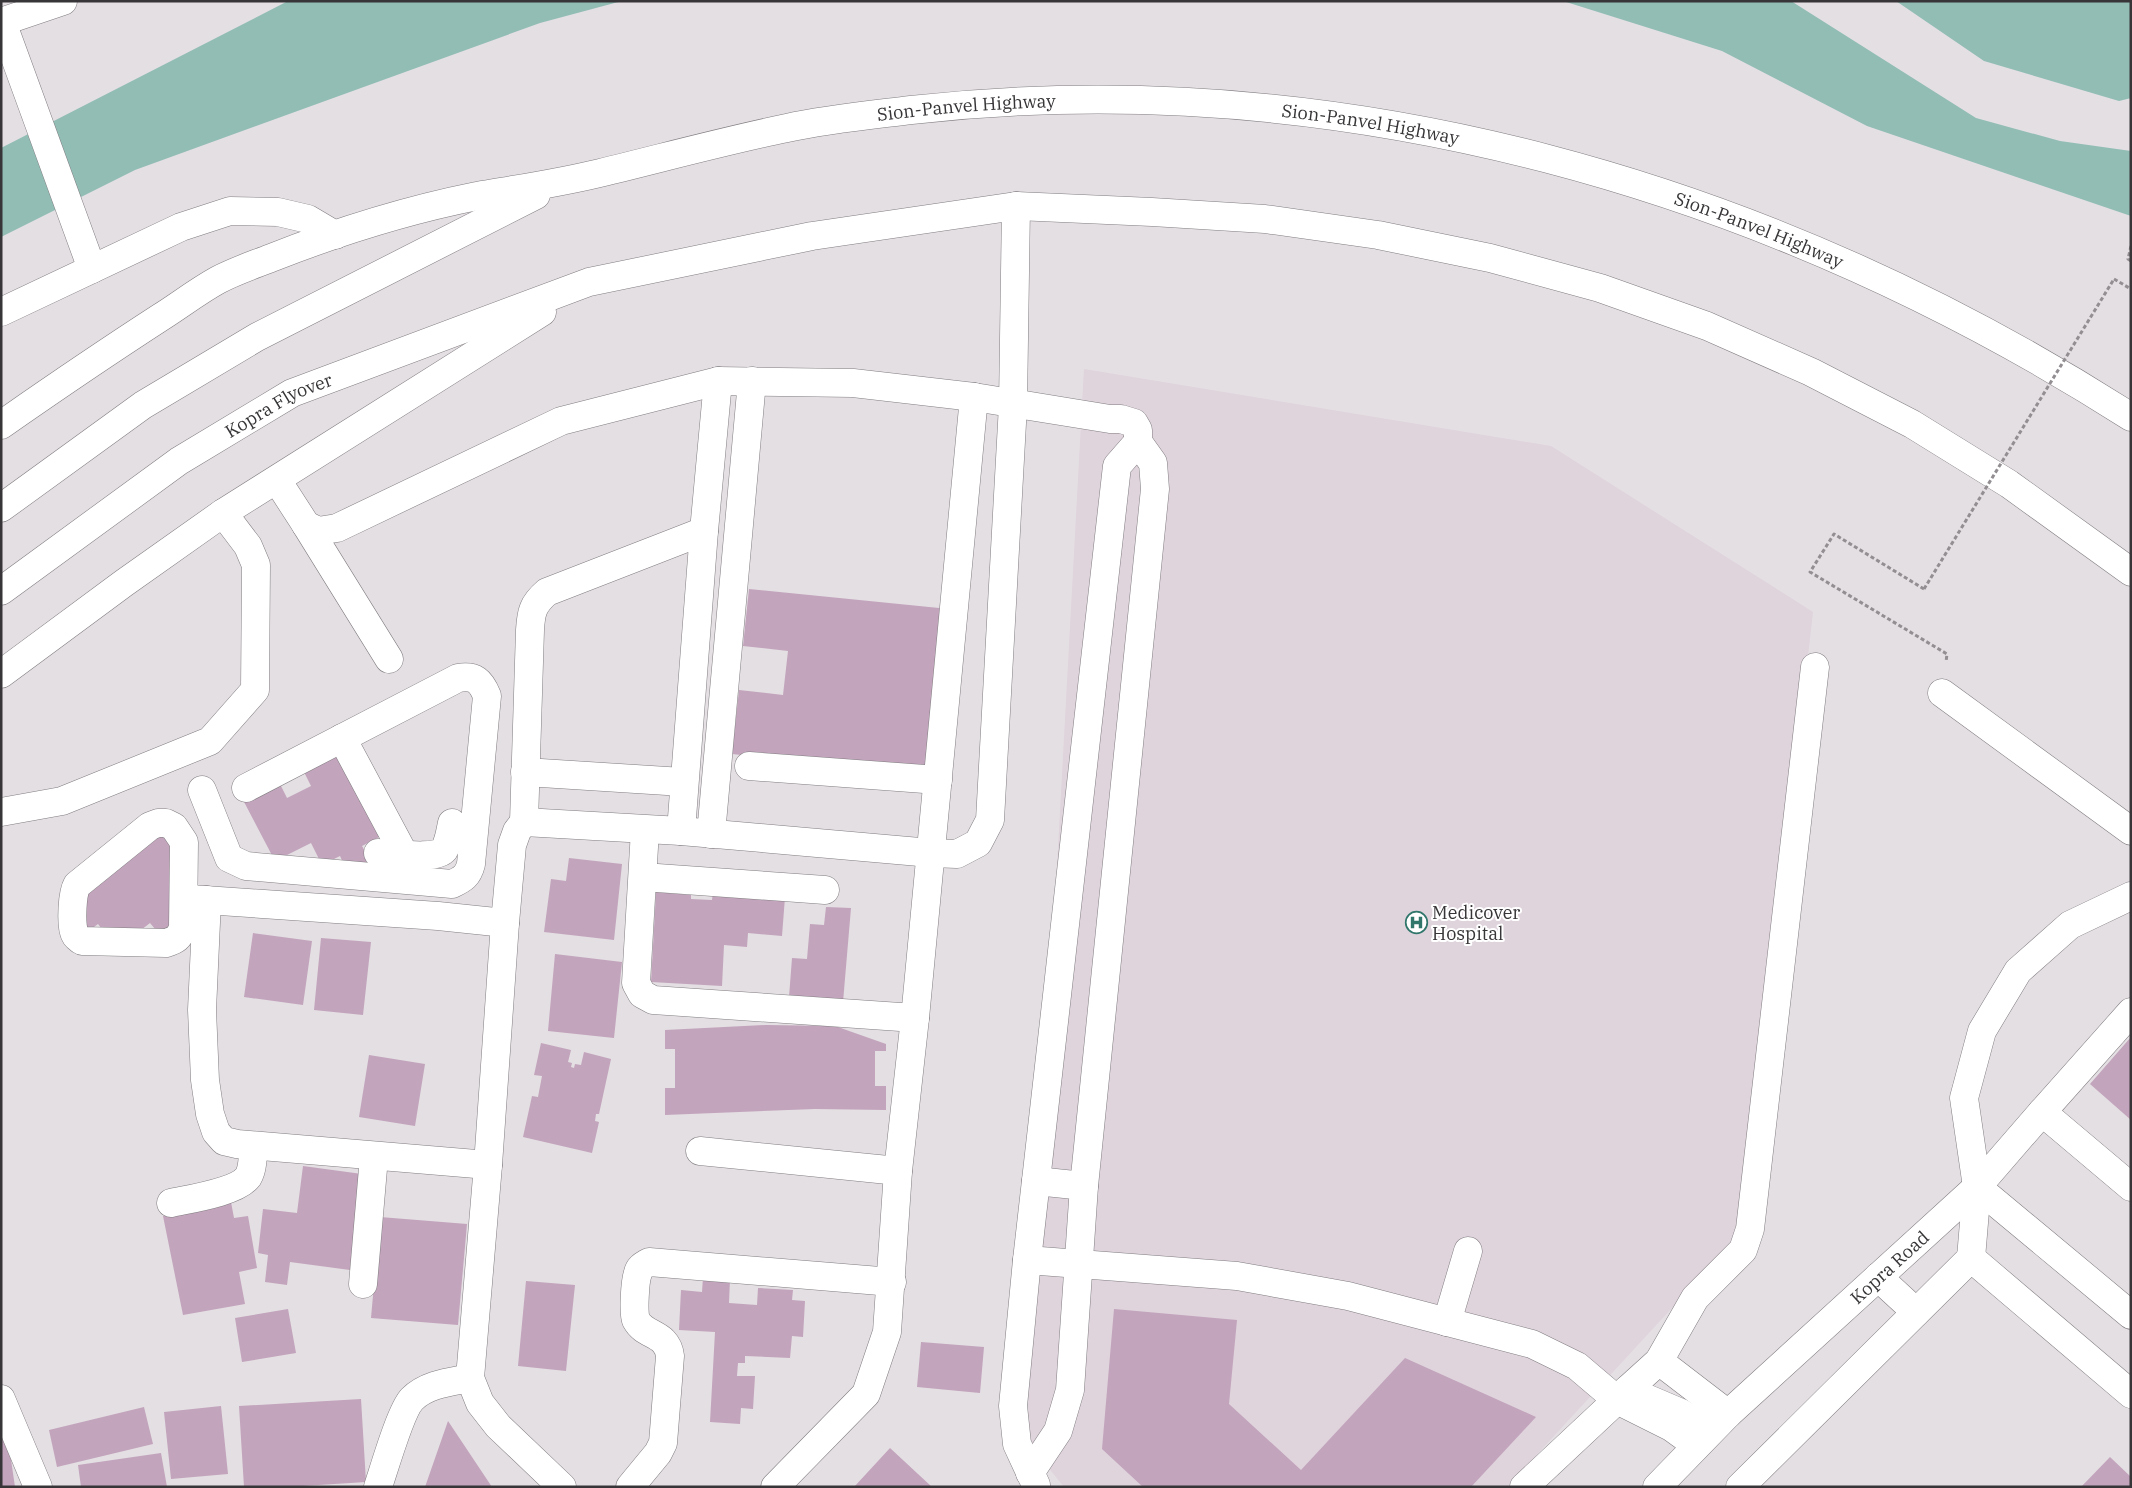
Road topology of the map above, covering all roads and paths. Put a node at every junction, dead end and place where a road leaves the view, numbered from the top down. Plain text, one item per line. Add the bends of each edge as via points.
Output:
1 (63, 1) edge
2 (2, 22) edge
3 (558, 183) junction
4 (1016, 206) junction
5 (335, 235) junction
6 (2131, 246) edge
7 (2129, 260) edge
8 (92, 269) junction
9 (589, 282) junction
10 (2131, 288) edge
11 (1, 312) edge
12 (718, 380) junction
13 (752, 381) junction
14 (974, 397) junction
15 (1013, 405) junction
16 (2131, 417) edge
17 (1, 426) edge
18 (1138, 442) junction
19 (277, 480) junction
20 (1, 508) edge
21 (223, 513) junction
22 (306, 524) junction
23 (704, 531) junction
24 (2131, 572) edge
25 (1, 591) edge
26 (389, 659) dead end
27 (1815, 667) dead end
28 (1, 674) edge
29 (1942, 693) joint
30 (342, 738) junction
31 (525, 772) junction
32 (716, 777) junction
33 (938, 780) junction
34 (684, 782) junction
35 (246, 788) dead end
36 (202, 790) dead end
37 (1, 812) edge
38 (452, 823) dead end
39 (645, 830) junction
40 (681, 831) junction
41 (2131, 831) edge
42 (518, 833) junction
43 (710, 834) junction
44 (473, 842) junction
45 (931, 853) junction
46 (643, 878) junction
47 (825, 890) dead end
48 (2131, 896) edge
49 (195, 899) junction
50 (505, 923) junction
51 (2131, 1012) edge
52 (915, 1018) junction
53 (2042, 1112) junction
54 (253, 1146) junction
55 (700, 1151) dead end
56 (374, 1157) junction
57 (488, 1165) junction
58 (898, 1171) junction
59 (1036, 1181) junction
60 (1084, 1186) junction
61 (1977, 1187) junction
62 (2131, 1187) edge
63 (171, 1203) dead end
64 (1468, 1251) dead end
65 (1971, 1258) junction
66 (1027, 1260) junction
67 (1079, 1262) junction
68 (1878, 1277) junction
69 (892, 1282) junction
70 (362, 1284) dead end
71 (1916, 1312) junction
72 (2131, 1315) edge
73 (1447, 1322) junction
74 (1659, 1361) junction
75 (470, 1378) junction
76 (2131, 1394) edge
77 (1622, 1395) junction
78 (1, 1399) edge
79 (1711, 1430) junction
80 (1033, 1480) edge
81 (38, 1487) edge
82 (378, 1487) edge
83 (562, 1487) edge
84 (630, 1487) edge
85 (776, 1487) edge
86 (1524, 1487) edge
87 (1657, 1487) edge
88 (1740, 1487) edge

1 - 2 main road
2 - 8 main road
3 - 5 main road via 473,197
3 - 16 main road, Sion-Panvel Highway via 792,126 913,110 1024,102 1156,100 1277,108 1398,125 1552,159 1633,182 1748,223 1860,268 1969,321
3 - 20 main road via 257,337 143,405
4 - 9 main road via 812,236
4 - 15 main road
4 - 24 main road via 1265,219 1378,235 1490,258 1600,288 1716,330 1811,372 1912,424 2009,484
5 - 8 main road via 308,219 278,212 230,211 181,227
5 - 17 main road via 220,279 106,352
6 - 7 path
8 - 11 main road
9 - 19 main road
9 - 25 main road, Kopra Flyover via 292,394 179,462
10 - 29 path, bridge via 2114,278 1924,589 1834,534 1810,572 1947,654
12 - 13 main road
12 - 22 main road via 561,421 337,528 318,531
12 - 23 main road
13 - 14 main road via 853,383
13 - 32 main road
14 - 15 main road
14 - 33 main road
15 - 18 main road via 1128,421 1134,423 1138,430
15 - 45 main road via 990,820 978,843 957,854
18 - 59 main road via 1117,466
18 - 60 main road via 1153,463 1155,489
19 - 21 main road
19 - 22 main road
21 - 28 main road
21 - 37 main road via 248,546 256,565 255,690 210,742 62,801
22 - 26 main road
23 - 31 main road via 547,592 536,601 531,610
23 - 34 main road
27 - 74 main road via 1750,1228 1743,1250 1694,1298
29 - 41 main road
30 - 35 main road
30 - 38 main road via 391,853 434,856 443,852
30 - 44 main road via 458,678 468,676 477,679 486,696
31 - 34 main road
31 - 42 main road
32 - 33 main road via 756,774
32 - 43 main road
33 - 45 main road
34 - 40 main road
36 - 44 main road via 229,858 246,866 452,884 469,872
39 - 40 main road
39 - 42 main road
39 - 46 main road
40 - 43 main road
42 - 44 main road
42 - 50 main road
43 - 45 main road
45 - 52 main road
46 - 47 main road
46 - 52 main road via 636,982 642,994 653,1000
48 - 61 main road via 2070,925 2018,971 1982,1031 1964,1098
49 - 49 main road via 180,936 166,943 82,940 73,931 73,895 77,885 158,823 174,827 184,842
49 - 50 main road
49 - 54 main road via 205,1080 210,1114 216,1132 224,1141
50 - 57 main road
51 - 53 main road, Kopra Road
52 - 58 main road
53 - 61 main road, Kopra Road
53 - 62 main road
54 - 56 main road
54 - 63 main road via 248,1177 233,1188
55 - 58 main road
56 - 57 main road
56 - 70 main road
57 - 75 main road
58 - 69 main road
59 - 60 main road
59 - 66 main road
60 - 67 main road
61 - 65 main road
61 - 68 main road, Kopra Road
61 - 72 main road
64 - 73 main road
65 - 71 main road
65 - 76 main road
66 - 67 main road
66 - 80 main road via 1013,1406 1017,1444
67 - 73 main road via 1237,1276 1348,1296
67 - 80 main road via 1070,1390 1058,1431
68 - 71 main road
68 - 79 main road, Kopra Road
69 - 84 main road via 649,1262 642,1266 638,1272 635,1319 640,1326 662,1339 669,1347 670,1356 663,1443
69 - 85 main road via 888,1332 866,1394
71 - 88 main road
73 - 77 main road via 1532,1344 1577,1366
74 - 77 main road
74 - 79 main road
75 - 82 main road via 435,1385 411,1400
75 - 83 main road via 480,1403 498,1426
77 - 79 main road via 1671,1427
77 - 86 main road
78 - 81 main road
79 - 87 main road, Kopra Road

